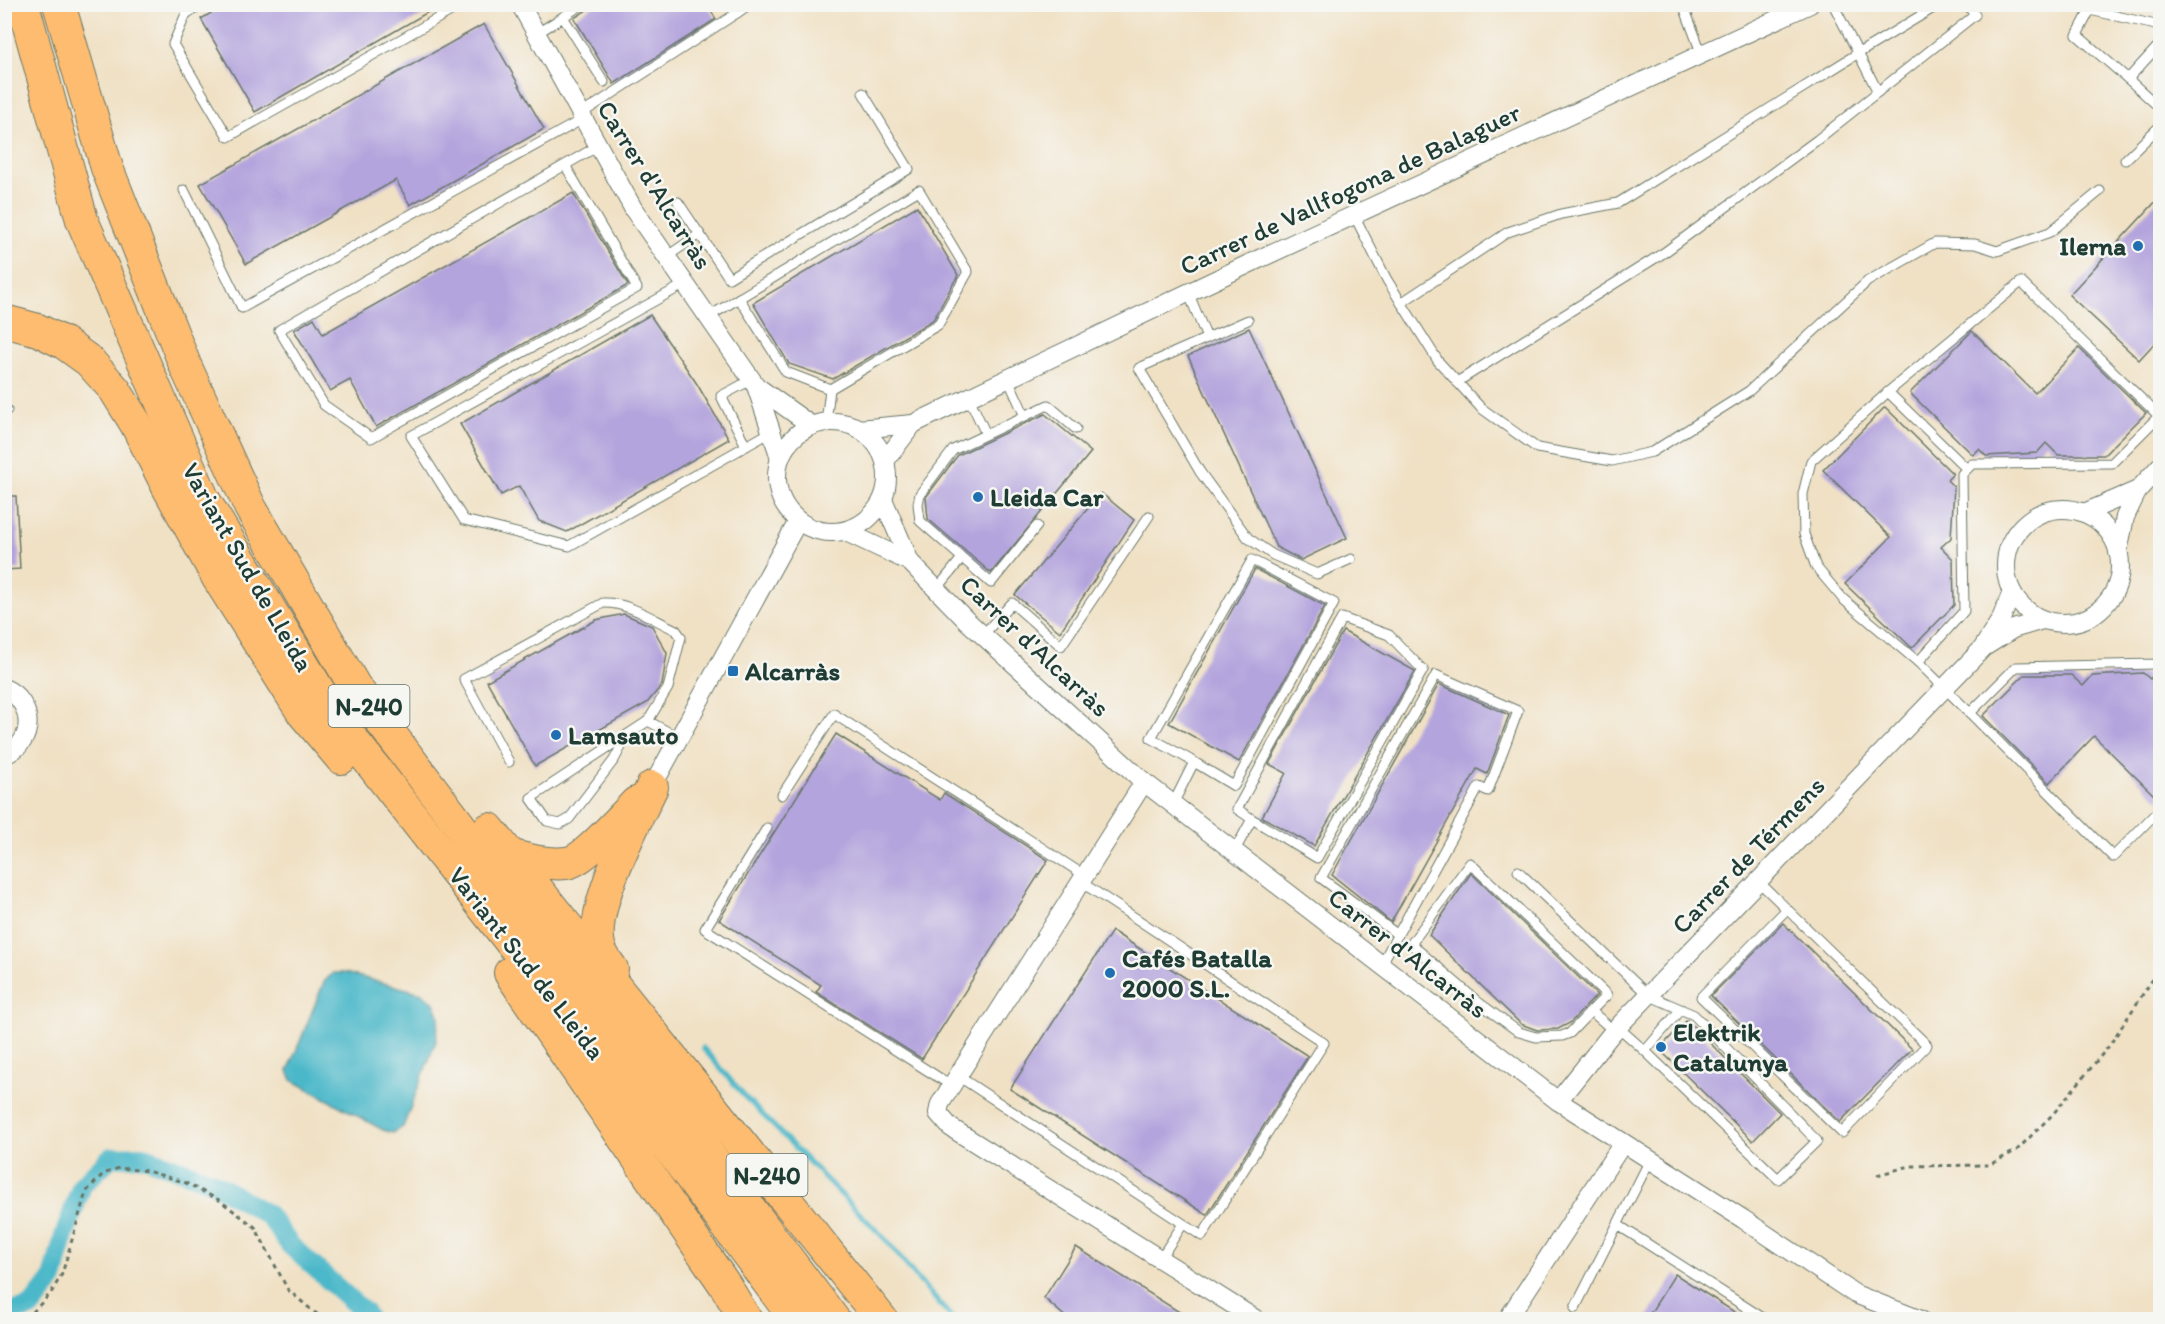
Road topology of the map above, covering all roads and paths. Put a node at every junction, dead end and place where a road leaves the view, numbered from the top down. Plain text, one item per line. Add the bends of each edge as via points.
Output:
1 (23, 4) edge
2 (59, 4) edge
3 (202, 4) edge
4 (463, 4) edge
5 (520, 4) edge
6 (582, 4) edge
7 (750, 4) edge
8 (1683, 4) edge
9 (1810, 4) edge
10 (1833, 4) edge
11 (1940, 4) edge
12 (1967, 4) edge
13 (735, 8) edge
14 (563, 17) junction
15 (2160, 26) edge
16 (536, 34) junction
17 (2160, 44) edge
18 (1857, 54) junction
19 (1702, 55) junction
20 (2128, 79) junction
21 (604, 82) dead end
22 (1878, 92) junction
23 (863, 93) dead end
24 (2160, 108) edge
25 (582, 116) junction
26 (2160, 126) edge
27 (598, 146) junction
28 (2125, 160) dead end
29 (565, 165) junction
30 (184, 190) dead end
31 (2100, 191) dead end
32 (678, 202) dead end
33 (1354, 215) junction
34 (700, 234) junction
35 (666, 257) junction
36 (685, 284) junction
37 (1188, 292) junction
38 (739, 298) junction
39 (1401, 303) junction
40 (708, 316) junction
41 (1248, 320) dead end
42 (4, 321) edge
43 (1207, 338) junction
44 (1008, 379) junction
45 (1457, 382) junction
46 (754, 383) junction
47 (830, 389) junction
48 (1888, 392) junction
49 (969, 398) junction
50 (1025, 416) junction
51 (2160, 417) edge
52 (914, 424) junction
53 (819, 425) junction
54 (858, 429) junction
55 (1076, 429) dead end
56 (771, 432) junction
57 (986, 434) junction
58 (746, 446) junction
59 (780, 458) junction
60 (885, 460) junction
61 (2160, 466) edge
62 (1967, 470) junction
63 (2138, 490) junction
64 (883, 499) junction
65 (250, 507) junction
66 (2084, 513) junction
67 (1149, 516) dead end
68 (798, 521) junction
69 (1036, 526) dead end
70 (844, 531) junction
71 (2118, 552) junction
72 (962, 558) junction
73 (1351, 559) dead end
74 (910, 562) junction
75 (937, 589) junction
76 (2012, 592) junction
77 (2043, 620) junction
78 (983, 635) junction
79 (1982, 649) junction
80 (2160, 660) edge
81 (1918, 662) junction
82 (4, 688) edge
83 (1944, 688) junction
84 (1970, 713) junction
85 (334, 716) junction
86 (648, 721) junction
87 (628, 734) junction
88 (679, 738) junction
89 (4, 755) edge
90 (509, 762) dead end
91 (1194, 762) junction
92 (1144, 782) junction
93 (652, 787) junction
94 (782, 795) dead end
95 (1173, 804) junction
96 (2160, 809) edge
97 (1252, 819) junction
98 (767, 828) dead end
99 (1234, 852) junction
100 (510, 855) junction
101 (1518, 871) dead end
102 (1083, 878) junction
103 (1758, 881) junction
104 (455, 893) junction
105 (1787, 909) junction
106 (1398, 935) junction
107 (1381, 965) junction
108 (2160, 968) edge
109 (1648, 995) junction
110 (1681, 1010) junction
111 (1591, 1011) junction
112 (1616, 1029) junction
113 (651, 1031) junction
114 (1644, 1051) junction
115 (955, 1081) junction
116 (1558, 1101) junction
117 (1623, 1143) junction
118 (1650, 1160) junction
119 (1877, 1175) dead end
120 (1183, 1224) junction
121 (1618, 1225) junction
122 (1160, 1259) junction
123 (1575, 1308) dead end
124 (17, 1320) edge
125 (327, 1320) edge
126 (746, 1320) edge
127 (796, 1320) edge
128 (834, 1320) edge
129 (882, 1320) edge
130 (1257, 1320) edge
131 (1507, 1320) edge
132 (1767, 1320) edge
133 (1921, 1320) edge

1 - 85 highway, Variant Sud de Lleida / N-240 via 82,220 170,423 203,498
2 - 65 highway, Variant Sud de Lleida / N-240 via 107,168 185,365
3 - 4 lane via 186,14 173,44 228,137
5 - 16 street, Carrer d'Alcarràs
6 - 14 lane
7 - 13 lane
8 - 19 lane
9 - 19 street, Carrer de Vallfogona de Balaguer
10 - 18 lane
11 - 18 lane
12 - 22 lane via 1976,15
13 - 25 lane
14 - 16 lane
14 - 21 lane
15 - 20 lane via 2090,10 2077,35
16 - 25 street, Carrer d'Alcarràs
17 - 20 lane
18 - 22 lane
18 - 39 lane via 1618,203 1561,214 1508,232
19 - 33 street, Carrer de Vallfogona de Balaguer
20 - 24 lane
22 - 45 lane via 1665,252
23 - 34 lane via 909,169 729,278
25 - 27 street, Carrer d'Alcarràs
25 - 30 lane via 242,308
26 - 28 lane
27 - 29 lane
27 - 35 street, Carrer d'Alcarràs
29 - 29 lane via 279,330 324,405 371,438 637,288
31 - 45 lane via 2050,232 1997,250 1975,244 1935,243 1868,281 1749,391 1652,452 1612,461 1537,448 1481,408
32 - 34 lane
33 - 37 street, Carrer de Vallfogona de Balaguer
33 - 39 lane
34 - 35 lane
35 - 36 street, Carrer d'Alcarràs
36 - 40 street, Carrer d'Alcarràs
36 - 58 lane via 411,435 464,520 569,546
37 - 43 lane
37 - 44 street, Carrer de Vallfogona de Balaguer
38 - 40 lane
38 - 47 lane via 786,372
38 - 47 lane via 919,190 968,272 938,325
39 - 45 lane via 1438,361
40 - 46 street, Carrer d'Alcarràs
41 - 43 lane
42 - 104 highway via 38,330 64,343 89,361 115,390 218,578 303,713
43 - 73 lane via 1139,368 1200,471 1248,538 1273,555 1317,574
44 - 49 street, Carrer de Vallfogona de Balaguer
44 - 50 lane
46 - 53 street, Carrer d'Alcarràs
46 - 56 street, Carrer d'Alcarràs
46 - 58 lane via 721,396
47 - 53 lane
48 - 51 lane via 2021,282
48 - 62 lane
48 - 81 lane via 1811,461 1803,494 1804,534 1816,567 1843,599
49 - 52 street, Carrer de Vallfogona de Balaguer
49 - 57 lane
50 - 55 lane via 1048,405
50 - 57 lane
51 - 62 lane via 2112,463 1972,464
52 - 54 street
52 - 60 street
53 - 54 street via 835,422
53 - 59 street via 793,438
54 - 60 street via 870,437
56 - 58 lane
56 - 59 street, Carrer d'Alcarràs
57 - 72 lane via 953,450 920,494 918,504 920,521
59 - 68 street via 777,481 783,503
60 - 64 street via 887,485
61 - 63 street
62 - 81 lane via 1962,474 1964,611
63 - 66 street
63 - 71 street via 2125,518
64 - 70 street via 867,520
64 - 74 street, Carrer d'Alcarràs
65 - 100 highway, N-240 via 362,670
65 - 128 highway, Variant Sud de Lleida / N-240 via 355,687
66 - 71 street via 2102,525
66 - 76 street via 2054,510 2023,526 2012,540 2007,557
67 - 78 lane via 1061,645 1012,603
68 - 70 street via 820,531
68 - 88 street
69 - 72 lane via 991,583
70 - 74 street, Carrer d'Alcarràs
71 - 77 street via 2116,587 2095,614 2061,624
72 - 75 lane
74 - 75 street, Carrer d'Alcarràs
75 - 78 street, Carrer d'Alcarràs
76 - 77 street via 2020,604
76 - 79 street, Carrer de Térmens
77 - 79 street, Carrer de Térmens via 2013,629
78 - 92 street, Carrer d'Alcarràs
79 - 83 street, Carrer de Térmens
80 - 84 lane via 2156,664 2016,667
81 - 83 lane
82 - 89 street via 24,704 28,728 18,748
83 - 84 lane
83 - 103 street, Carrer de Térmens
84 - 96 lane via 2113,857
85 - 104 highway, N-240
85 - 127 highway, Variant Sud de Lleida / N-240 via 624,1087
86 - 87 lane
86 - 88 lane
86 - 90 lane via 668,688 681,637 676,630 628,608 603,603 464,680
87 - 87 lane via 531,798 547,820 560,824 569,819 614,760
88 - 93 street
91 - 91 lane via 1234,786 1334,603 1252,560 1151,738
91 - 95 lane
92 - 95 street, Carrer d'Alcarràs
92 - 102 street
93 - 100 highway via 596,844 568,864
93 - 113 highway via 598,915 599,949
94 - 102 lane via 834,714
95 - 99 street, Carrer d'Alcarràs
97 - 97 lane via 1317,858 1423,670 1389,635 1342,618 1238,809
97 - 99 lane
98 - 115 lane via 705,929
99 - 107 street, Carrer d'Alcarràs
100 - 113 highway, N-240
101 - 109 lane
102 - 115 street
102 - 120 lane via 1324,1043 1202,1236
103 - 105 lane
103 - 109 street, Carrer de Térmens
104 - 126 highway, N-240
105 - 105 lane via 1927,1045 1842,1133 1701,997
106 - 106 lane via 1479,787 1488,790 1518,711 1436,675 1321,878
106 - 107 lane
107 - 116 street, Carrer d'Alcarràs
108 - 119 path via 2109,1046 2053,1114 2017,1150 1989,1165 1910,1166
109 - 110 lane
109 - 112 street, Carrer de Térmens
110 - 114 lane
110 - 114 lane via 1694,1015 1817,1141 1778,1179
111 - 111 lane via 1607,995 1470,863 1411,944 1519,1032 1536,1037 1562,1036
111 - 112 lane
112 - 114 lane
112 - 116 street, Carrer de Térmens
113 - 129 highway, N-240
115 - 120 lane
115 - 122 street via 938,1109 944,1122
116 - 117 street, Carrer d'Alcarràs
117 - 118 street, Carrer d'Alcarràs
117 - 131 street
118 - 121 lane
118 - 133 street, Carrer d'Alcarràs via 1855,1294
120 - 122 lane
121 - 123 lane
121 - 132 lane
122 - 130 street
124 - 125 path via 28,1317 51,1293 62,1274 86,1192 103,1174 120,1168 184,1182 219,1200 255,1227 288,1290

